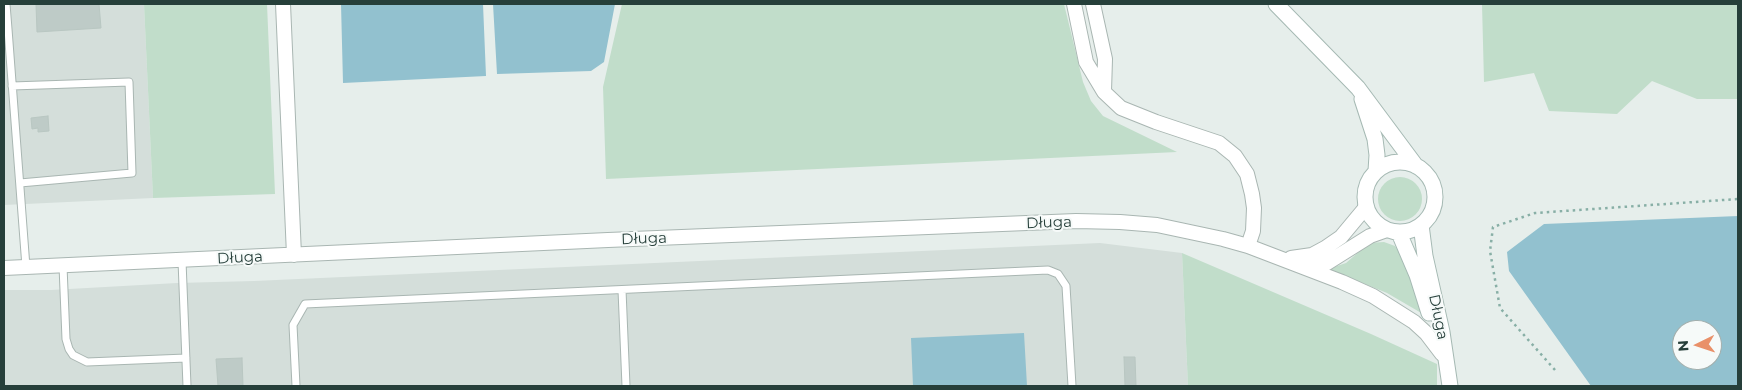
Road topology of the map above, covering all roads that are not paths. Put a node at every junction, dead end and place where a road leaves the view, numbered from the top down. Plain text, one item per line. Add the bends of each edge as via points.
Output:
1 (6, 4) edge
2 (283, 4) edge
3 (1074, 4) edge
4 (1093, 4) edge
5 (1276, 4) edge
6 (6, 29) edge
7 (12, 86) junction
8 (1358, 88) junction
9 (1104, 92) junction
10 (1416, 166) junction
11 (1376, 171) junction
12 (20, 183) junction
13 (1366, 207) junction
14 (1421, 226) junction
15 (1393, 232) junction
16 (1248, 246) junction
17 (294, 255) junction
18 (1280, 258) junction
19 (182, 261) junction
20 (63, 266) junction
21 (26, 267) junction
22 (4, 268) edge
23 (622, 290) junction
24 (1442, 354) junction
25 (186, 358) junction
26 (1450, 383) edge
27 (187, 386) edge
28 (296, 386) edge
29 (626, 386) edge
30 (1072, 386) edge

1 - 6 lane
2 - 17 street
3 - 9 street via 1086,62
4 - 9 street via 1105,59
5 - 8 main road
6 - 7 lane
7 - 12 lane
7 - 12 lane via 129,82 132,173
8 - 10 main road
8 - 11 main road via 1375,139
9 - 16 street via 1121,108 1218,143 1235,156 1247,174 1252,194 1253,232
10 - 11 main road via 1396,162
10 - 14 main road via 1426,173 1435,194 1434,206
11 - 13 main road via 1366,188
12 - 21 lane
13 - 15 main road via 1374,221
13 - 18 street, Długa via 1341,237 1325,248 1299,258
14 - 15 main road via 1411,231
14 - 26 main road, Długa
15 - 18 street, Długa via 1370,236 1319,265
15 - 24 main road, Długa via 1417,275
16 - 17 street, Długa via 1157,225 1076,221
16 - 18 street, Długa
17 - 19 street, Długa
18 - 24 street, Długa via 1372,296 1414,322
19 - 20 street, Długa
19 - 25 lane
20 - 21 street, Długa
20 - 25 lane via 66,340 73,355 87,362
21 - 22 street, Długa
23 - 28 lane via 305,304 293,326
23 - 29 lane
23 - 30 lane via 1048,270 1058,274 1066,286
24 - 26 main road, Długa
25 - 27 lane

